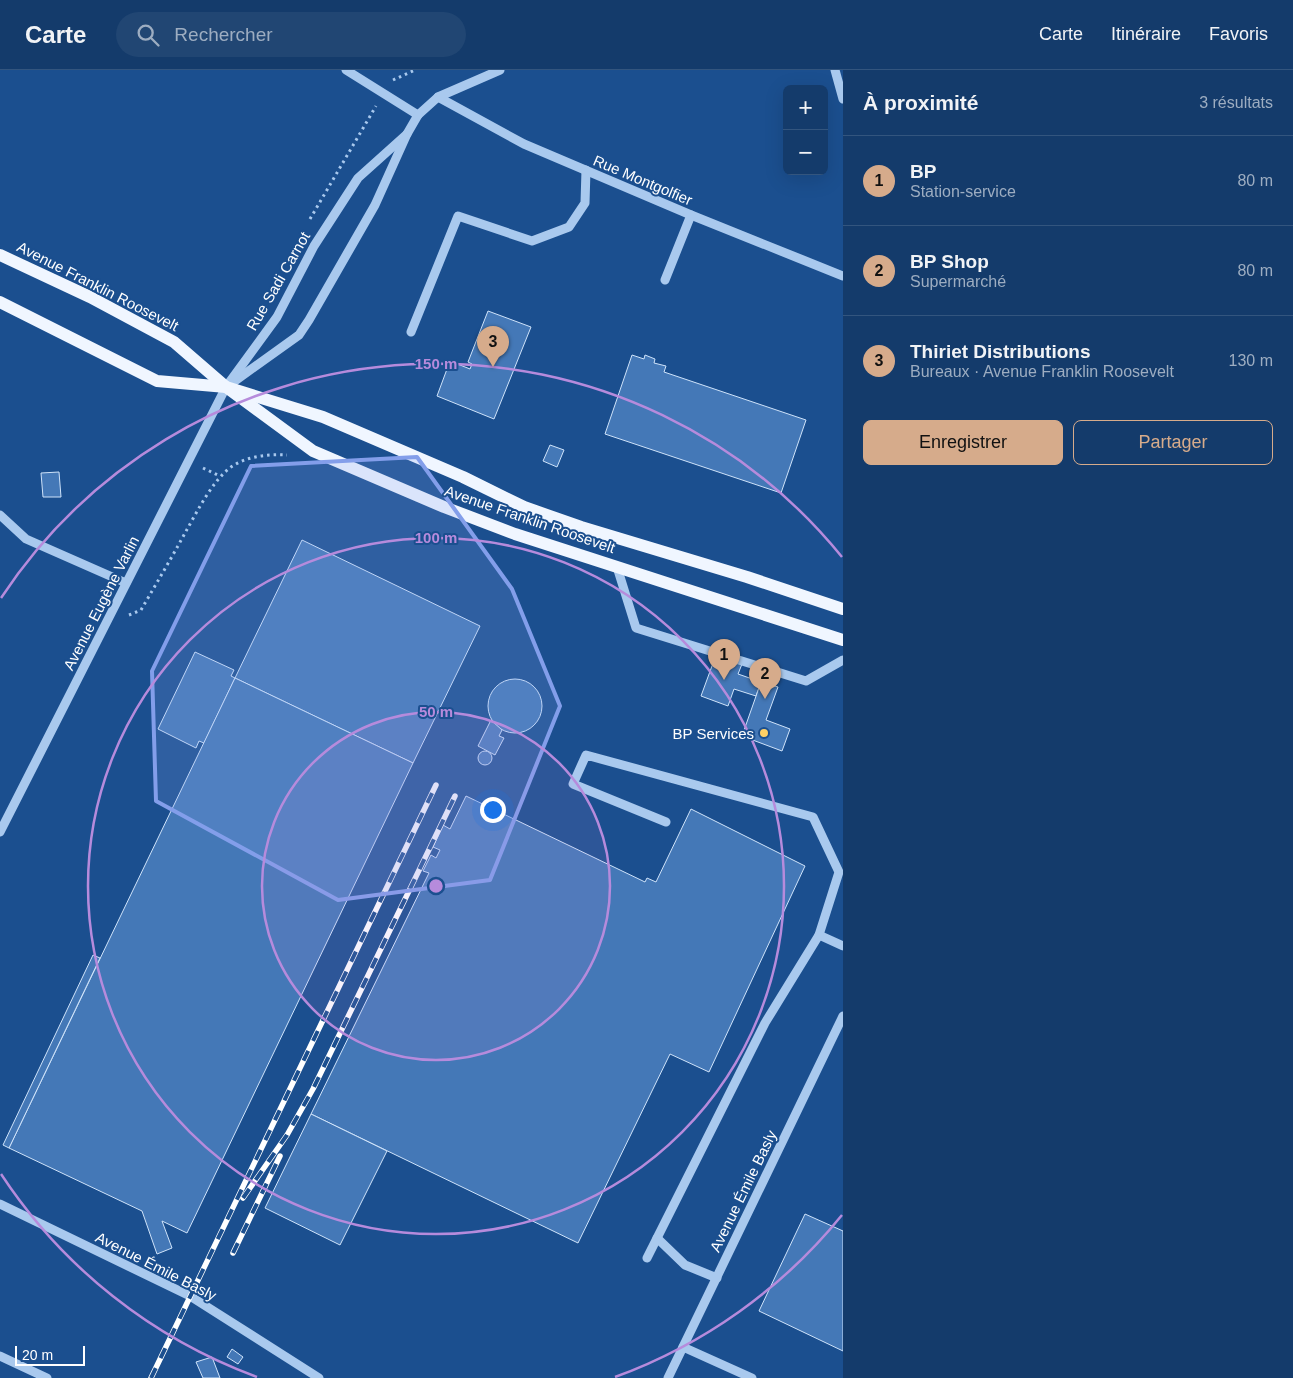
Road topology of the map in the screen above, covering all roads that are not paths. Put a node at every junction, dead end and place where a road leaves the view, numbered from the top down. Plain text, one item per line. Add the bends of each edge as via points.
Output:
1 (346, 70) edge
2 (500, 70) edge
3 (834, 70) edge
4 (438, 97) junction
5 (843, 99) edge
6 (418, 115) junction
7 (407, 134) junction
8 (586, 170) junction
9 (691, 215) junction
10 (0, 255) edge
11 (843, 276) edge
12 (665, 280) dead end
13 (0, 302) edge
14 (410, 332) dead end
15 (226, 387) junction
16 (0, 515) edge
17 (617, 567) junction
18 (126, 583) junction
19 (843, 609) edge
20 (843, 640) edge
21 (843, 660) edge
22 (666, 822) dead end
23 (0, 832) edge
24 (819, 935) junction
25 (843, 946) edge
26 (843, 1016) edge
27 (0, 1204) edge
28 (657, 1238) junction
29 (647, 1258) dead end
30 (717, 1278) junction
31 (683, 1347) junction
32 (0, 1356) edge
33 (47, 1378) edge
34 (318, 1378) edge
35 (668, 1378) edge
36 (752, 1378) edge

1 - 6 street
2 - 4 street, Rue Sadi Carnot
3 - 5 street
4 - 6 street, Rue Sadi Carnot
4 - 8 street, Rue Montgolfier via 524,144
6 - 7 street, Rue Sadi Carnot
7 - 15 street, Rue Sadi Carnot via 358,178 314,246 277,317
7 - 15 street, Rue Sadi Carnot via 375,205 310,320 299,335
8 - 9 street, Rue Montgolfier
8 - 14 street via 585,203 569,227 532,241 458,216
9 - 11 street, Rue Montgolfier
9 - 12 street
10 - 15 main road, Avenue Franklin Roosevelt via 90,297 174,342
13 - 15 main road, Avenue Franklin Roosevelt via 157,381
15 - 17 main road, Avenue Franklin Roosevelt via 313,451 444,507
15 - 18 street, Avenue Eugène Varlin
15 - 19 main road, Avenue Franklin Roosevelt via 323,417 524,507
16 - 18 street via 26,539
17 - 20 main road, Avenue Franklin Roosevelt
17 - 21 street via 636,628 806,681
18 - 23 street, Avenue Eugène Varlin
22 - 24 street via 573,784 586,754 813,817 840,872
24 - 25 street
24 - 28 street via 765,1023
26 - 30 street, Avenue Émile Basly
27 - 34 street, Avenue Émile Basly via 190,1296
28 - 29 street
28 - 30 street via 684,1265
30 - 31 street, Avenue Émile Basly
31 - 35 street, Avenue Émile Basly
31 - 36 street
32 - 33 street

